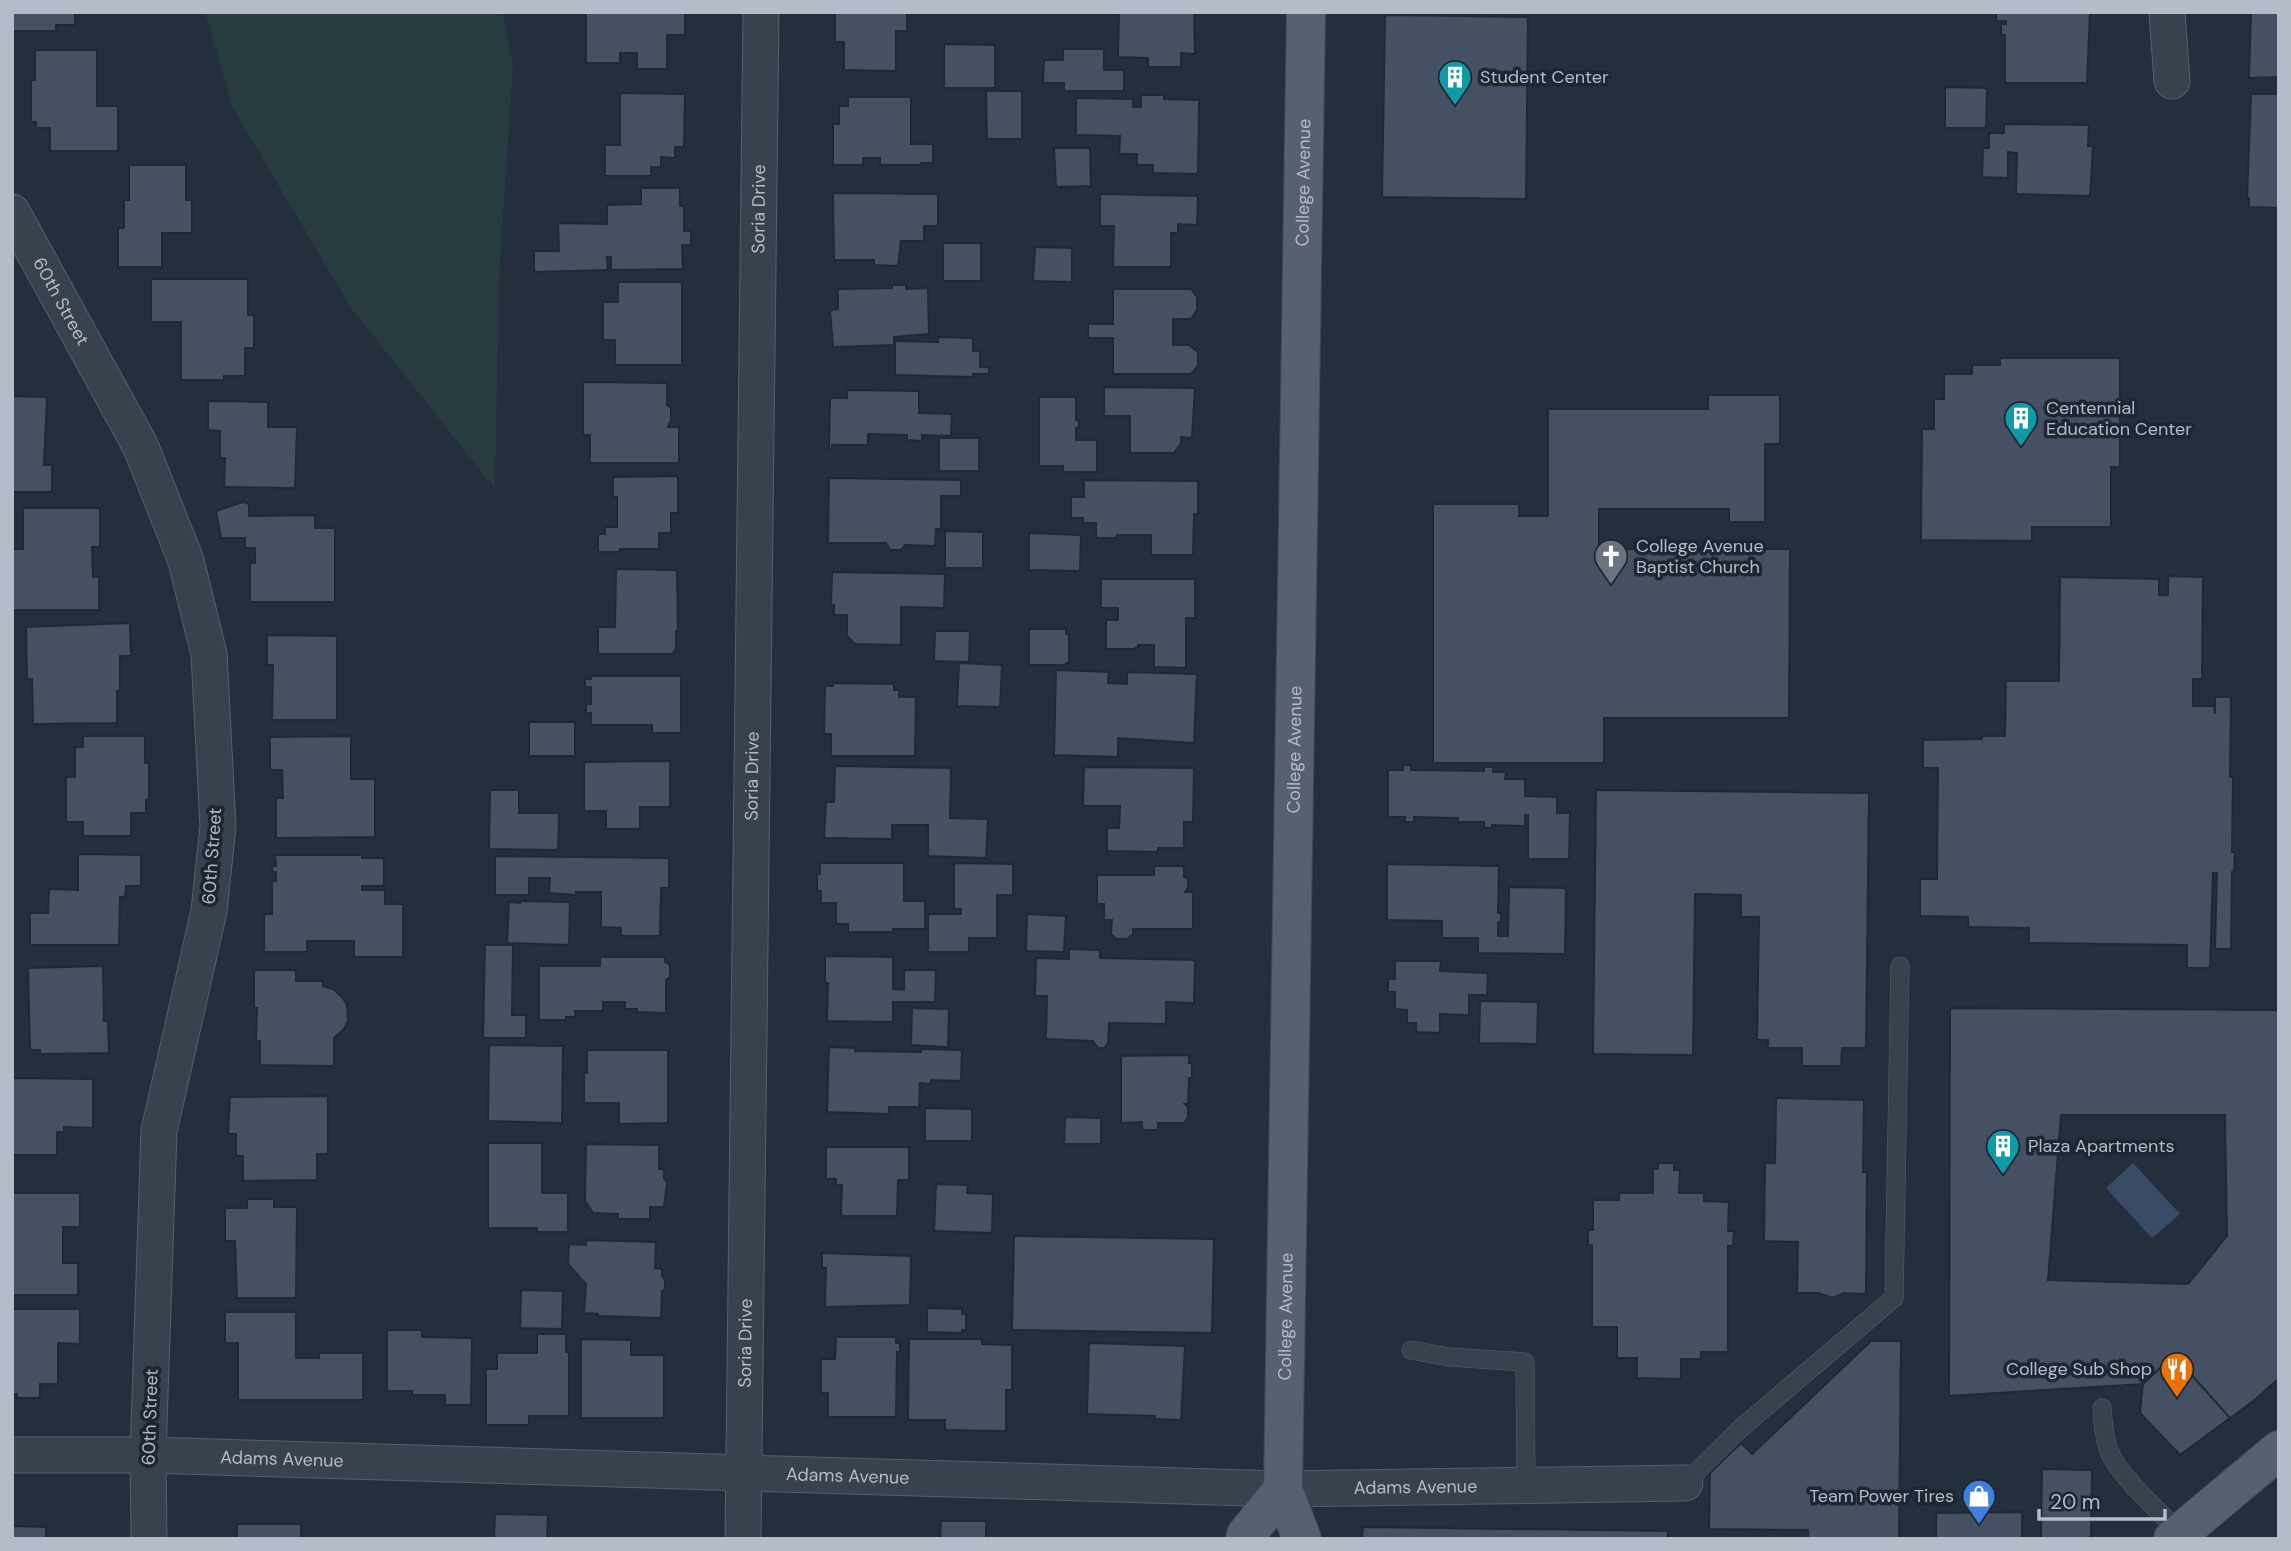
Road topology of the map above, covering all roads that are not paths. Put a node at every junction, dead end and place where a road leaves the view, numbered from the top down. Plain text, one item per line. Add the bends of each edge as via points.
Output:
1 (761, 12) edge
2 (1306, 12) edge
3 (2167, 12) edge
4 (2172, 81) dead end
5 (12, 212) edge
6 (1900, 966) dead end
7 (1411, 1350) dead end
8 (2102, 1408) dead end
9 (2279, 1450) edge
10 (12, 1455) edge
11 (148, 1455) junction
12 (745, 1473) junction
13 (1685, 1483) joint
14 (1526, 1485) junction
15 (1283, 1489) junction
16 (2176, 1536) edge
17 (149, 1539) edge
18 (743, 1539) edge
19 (1245, 1539) edge
20 (1302, 1539) edge

1 - 12 street, Soria Drive
2 - 15 main road, College Avenue
3 - 4 street
5 - 11 street, 60th Street via 141,447 186,561 209,654 218,826 209,911 159,1131
6 - 13 lane via 1894,1298 1741,1427
7 - 14 lane via 1525,1362
8 - 16 lane via 2110,1454
9 - 16 main road
10 - 11 street, Adams Avenue
11 - 12 street, Adams Avenue
11 - 17 street, 60th Street
12 - 15 street, Adams Avenue
12 - 18 street, Soria Drive
13 - 14 street, Adams Avenue
14 - 15 street, Adams Avenue
15 - 19 main road
15 - 20 main road, College Avenue

